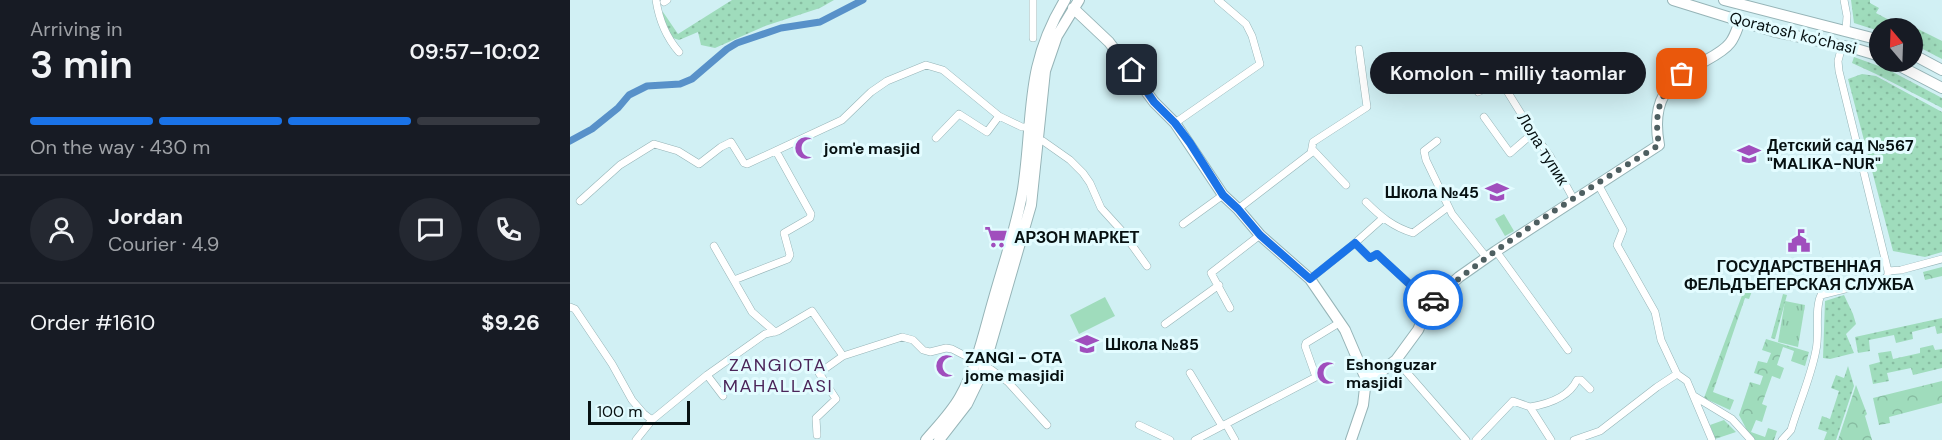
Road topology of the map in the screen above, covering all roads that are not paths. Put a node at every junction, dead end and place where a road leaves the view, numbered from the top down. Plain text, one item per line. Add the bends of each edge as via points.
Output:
1 (656, 0) edge
2 (1033, 0) edge
3 (1065, 0) edge
4 (1218, 0) edge
5 (1673, 0) edge
6 (1724, 0) edge
7 (1844, 0) edge
8 (1076, 4) edge
9 (1743, 6) junction
10 (1740, 21) junction
11 (1846, 30) junction
12 (1869, 37) edge
13 (1033, 38) dead end
14 (1842, 46) junction
15 (1359, 49) dead end
16 (679, 52) dead end
17 (1869, 53) edge
18 (1923, 60) edge
19 (1942, 70) edge
20 (1911, 72) edge
21 (1433, 74) dead end
22 (1942, 88) edge
23 (999, 116) junction
24 (1484, 117) dead end
25 (1175, 123) junction
26 (1028, 127) junction
27 (1533, 133) junction
28 (936, 138) dead end
29 (1437, 141) dead end
30 (1036, 142) junction
31 (1313, 150) junction
32 (776, 151) junction
33 (1598, 184) junction
34 (1346, 185) dead end
35 (1223, 195) junction
36 (1574, 200) junction
37 (580, 201) dead end
38 (1366, 202) dead end
39 (1448, 207) junction
40 (1238, 209) junction
41 (1383, 218) junction
42 (1183, 224) dead end
43 (1017, 235) junction
44 (1260, 235) junction
45 (1355, 243) junction
46 (714, 246) dead end
47 (1492, 254) junction
48 (1942, 259) edge
49 (1147, 266) dead end
50 (1888, 271) junction
51 (1310, 279) junction
52 (734, 280) junction
53 (1219, 285) junction
54 (1430, 303) junction
55 (570, 307) edge
56 (1230, 308) dead end
57 (1339, 323) junction
58 (1165, 324) dead end
59 (775, 332) junction
60 (1568, 350) dead end
61 (843, 357) junction
62 (1396, 360) junction
63 (980, 363) junction
64 (1190, 373) dead end
65 (1677, 374) junction
66 (707, 375) junction
67 (1366, 380) junction
68 (1590, 389) dead end
69 (723, 396) dead end
70 (1693, 396) junction
71 (1530, 407) junction
72 (652, 420) junction
73 (1047, 424) dead end
74 (1140, 425) dead end
75 (1224, 425) junction
76 (817, 435) dead end
77 (636, 440) edge
78 (926, 440) edge
79 (939, 440) edge
80 (1170, 440) edge
81 (1195, 440) edge
82 (1235, 440) edge
83 (1351, 440) edge
84 (1466, 440) edge
85 (1476, 440) edge
86 (1551, 440) edge
87 (1574, 440) edge
88 (1712, 440) edge
89 (1751, 440) edge
90 (1782, 440) edge

1 - 16 street via 658,16
2 - 13 street
3 - 26 main road via 1048,30 1037,63
4 - 25 street via 1246,24 1260,64
5 - 10 main road, Qoratosh ko'chasi
6 - 9 main road, Qoratosh ko'chasi
7 - 11 street
8 - 25 main road
8 - 30 main road via 1057,36 1045,71
9 - 10 main road
9 - 11 main road, Qoratosh ko'chasi
10 - 14 main road, Qoratosh ko'chasi
10 - 33 main road via 1730,44 1682,74 1665,90 1657,118 1659,145
11 - 12 main road, Qoratosh ko'chasi
11 - 14 main road
14 - 17 main road, Qoratosh ko'chasi
14 - 50 street via 1839,71
15 - 31 street via 1367,106 1313,142
18 - 19 main road
20 - 22 main road
21 - 27 street, Лола тупик via 1464,64 1478,92 1501,82
23 - 26 street
23 - 28 street via 987,132 959,114
23 - 32 street via 943,70 926,65 879,86 842,120
24 - 27 street via 1510,153
25 - 35 main road
26 - 43 main road
27 - 36 street, Лола тупик
29 - 39 street via 1424,154
30 - 43 main road via 1033,192
30 - 49 street via 1043,141 1083,173 1101,208
31 - 34 street
31 - 40 street
32 - 37 street via 745,164 730,141 698,164 678,151 654,144 620,165
32 - 52 street via 810,218 784,233 788,259
33 - 36 main road
33 - 65 street via 1623,230 1617,245 1655,312 1661,340
35 - 40 main road
35 - 42 street
36 - 47 main road
38 - 41 street
39 - 41 street via 1413,233
39 - 47 street
40 - 44 main road
41 - 45 street
43 - 63 main road
44 - 51 main road
44 - 53 street via 1211,273
45 - 51 street
45 - 54 street via 1370,258 1377,254
46 - 52 street
47 - 54 main road
47 - 60 street
48 - 50 street
50 - 90 street via 1885,279 1821,295 1816,352 1791,430
51 - 57 main road
52 - 59 street via 752,312
53 - 56 street
53 - 58 street
54 - 62 main road via 1418,330
55 - 72 street via 608,357 638,407
57 - 67 main road
57 - 75 street via 1306,343 1316,377
59 - 61 street via 812,311
59 - 66 street via 765,334
61 - 63 street via 902,337 913,340 923,350 946,348
61 - 76 street via 819,373 836,399 816,418
62 - 67 main road
62 - 84 street
63 - 73 street via 1008,382
63 - 78 main road via 959,400
63 - 79 main road via 977,385 967,405
64 - 75 street
65 - 70 street via 1685,378
65 - 87 street via 1600,431
66 - 69 street
66 - 72 street
67 - 83 main road via 1363,405
68 - 71 street via 1577,380 1566,394
70 - 88 street
70 - 89 street via 1732,419
71 - 85 street via 1513,401
71 - 86 street
72 - 77 street
74 - 80 street
75 - 81 street
75 - 82 street

